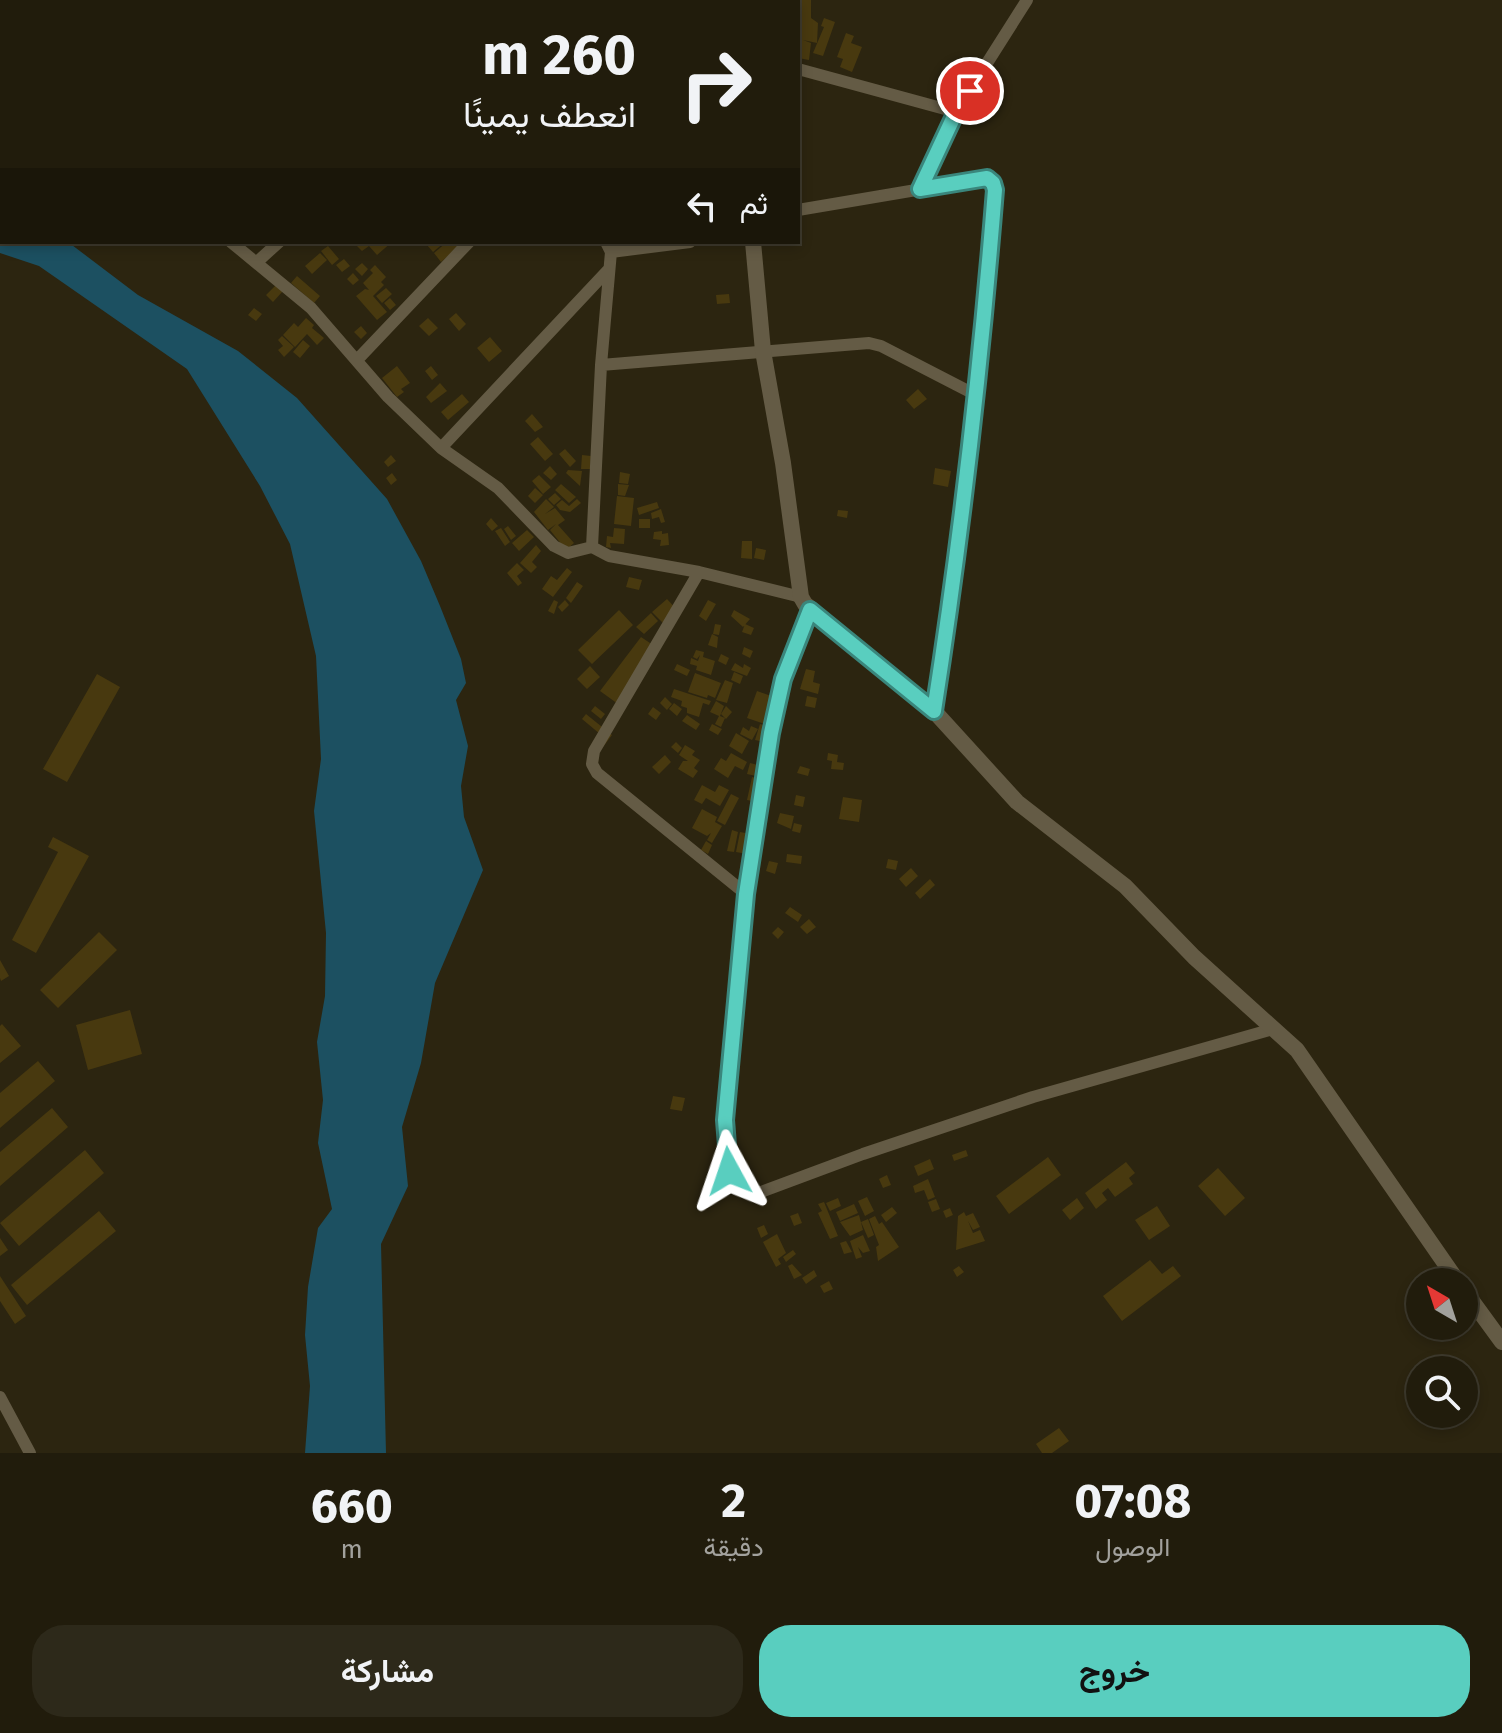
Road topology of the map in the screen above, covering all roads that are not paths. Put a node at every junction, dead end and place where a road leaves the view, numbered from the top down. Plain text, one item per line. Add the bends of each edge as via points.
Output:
1 (1027, 0) edge
2 (800, 70) edge
3 (956, 112) junction
4 (920, 189) junction
5 (800, 210) edge
6 (234, 244) edge
7 (277, 244) edge
8 (467, 244) edge
9 (657, 244) edge
10 (753, 244) edge
11 (608, 247) edge
12 (257, 262) junction
13 (609, 269) junction
14 (763, 351) junction
15 (357, 360) junction
16 (601, 365) junction
17 (976, 395) junction
18 (441, 448) junction
19 (592, 547) junction
20 (699, 572) junction
21 (806, 603) junction
22 (934, 711) junction
23 (746, 894) junction
24 (1273, 1029) junction
25 (1448, 1268) edge
26 (1478, 1309) edge
27 (1502, 1342) edge
28 (0, 1397) edge
29 (30, 1453) edge

1 - 3 street
2 - 3 street
3 - 4 street
4 - 5 street
4 - 17 street via 987,178 995,190
6 - 12 street
7 - 12 street
8 - 15 street
9 - 11 street
10 - 14 street
11 - 13 street
12 - 15 street via 311,308
13 - 16 street
13 - 18 street
14 - 16 street
14 - 17 street via 869,343
14 - 21 street
15 - 18 street
16 - 19 street
17 - 22 street
18 - 19 street via 498,488 554,546 568,553
19 - 20 street via 609,556
20 - 21 street
20 - 23 street via 594,751 592,764
21 - 22 street
21 - 23 street via 771,733
22 - 24 street via 1017,802 1125,886
23 - 24 street via 725,1120 729,1171 748,1192 761,1192 1033,1097
24 - 25 street via 1297,1050
26 - 27 street
28 - 29 street

